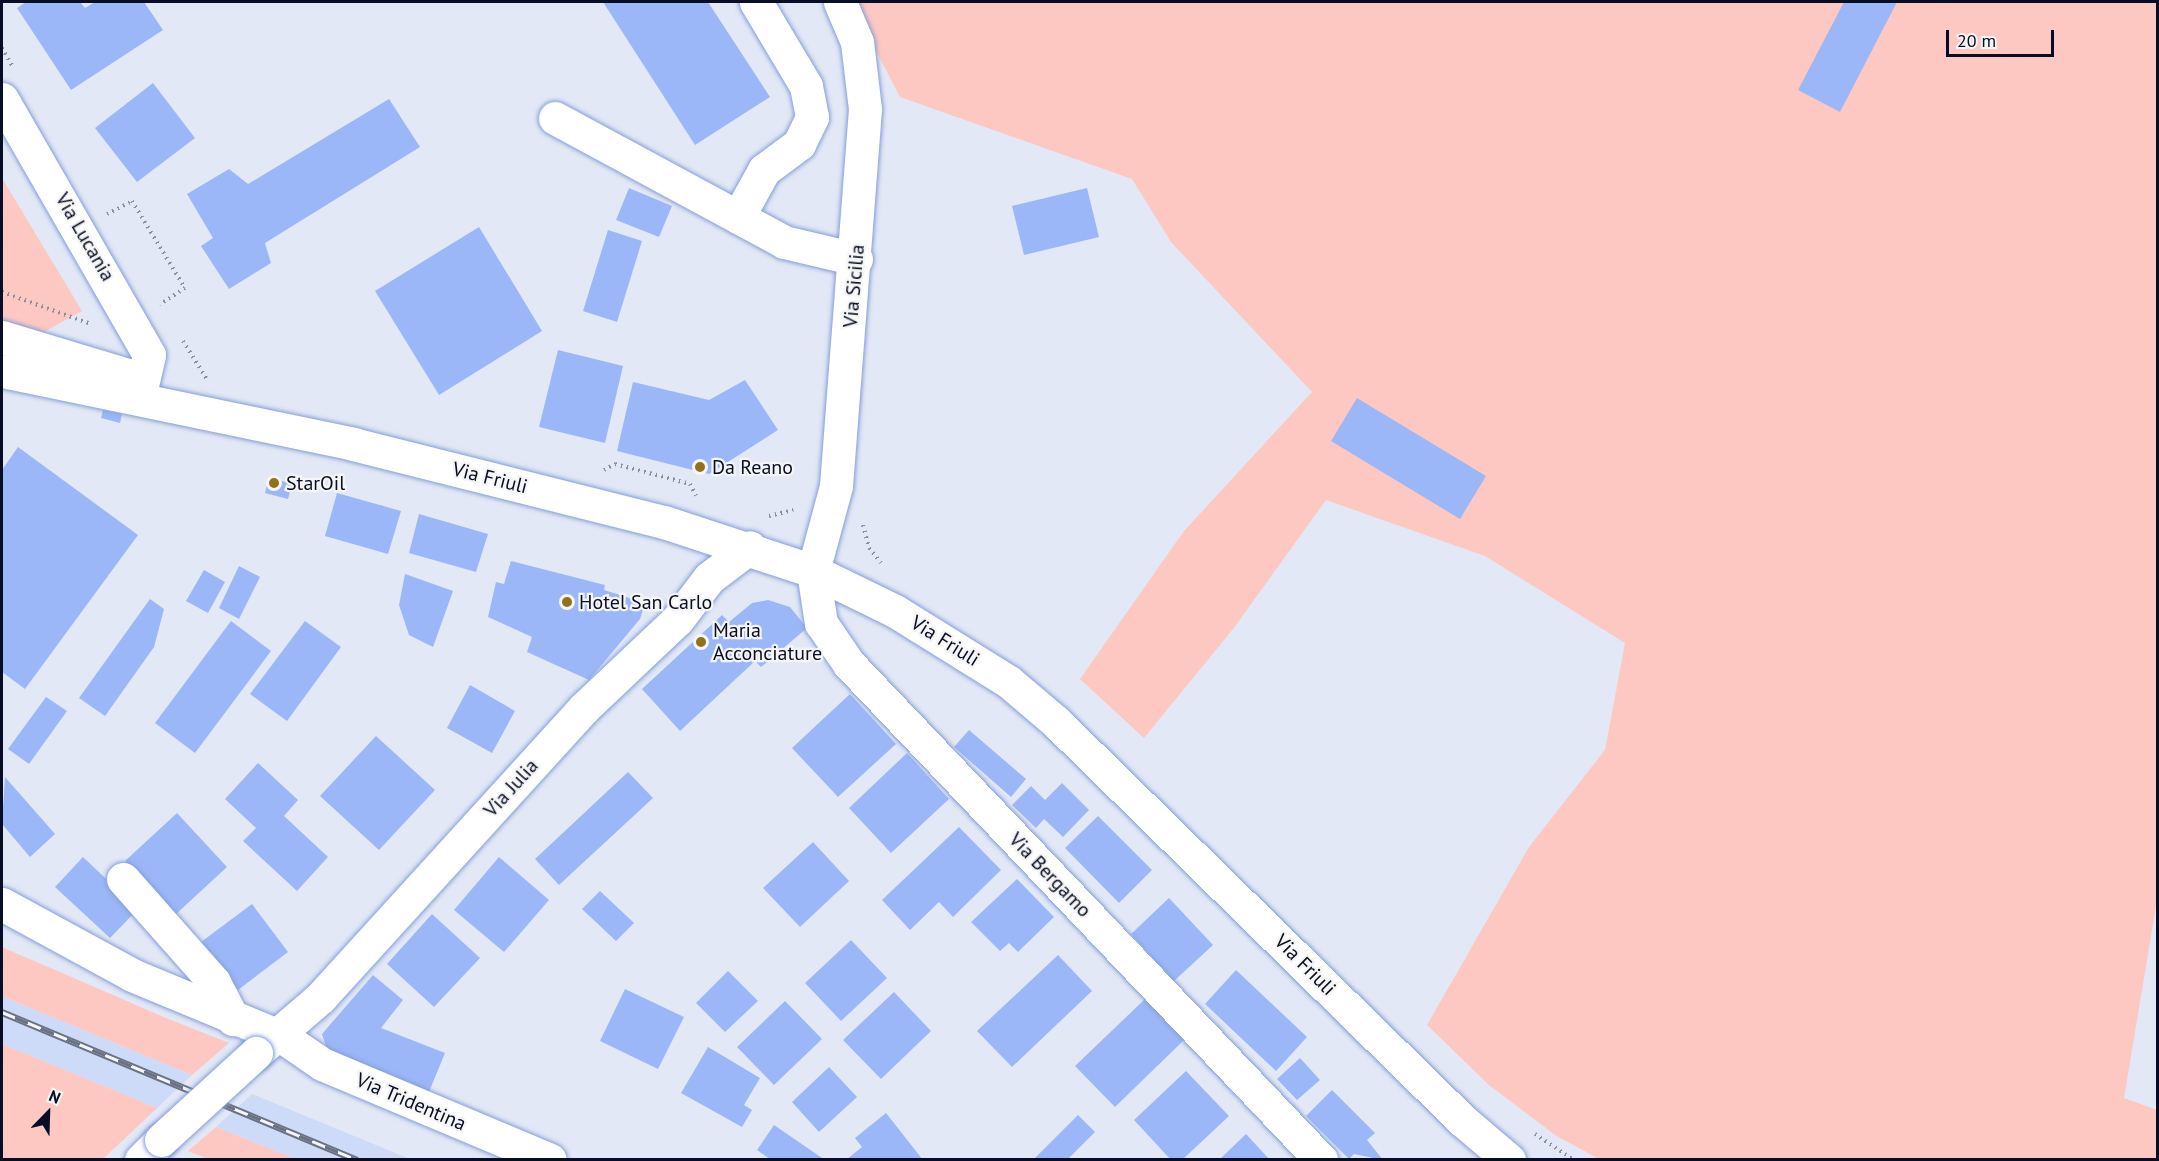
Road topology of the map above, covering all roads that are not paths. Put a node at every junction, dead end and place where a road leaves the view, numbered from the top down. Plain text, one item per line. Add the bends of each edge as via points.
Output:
1 (756, 2) edge
2 (840, 2) edge
3 (11, 88) edge
4 (555, 118) dead end
5 (738, 217) junction
6 (856, 259) junction
7 (2, 337) edge
8 (2, 360) edge
9 (2, 371) edge
10 (146, 381) junction
11 (214, 401) junction
12 (750, 547) junction
13 (813, 571) junction
14 (123, 879) dead end
15 (2, 904) edge
16 (233, 1019) junction
17 (267, 1044) junction
18 (151, 1153) edge
19 (550, 1160) edge
20 (1321, 1160) edge
21 (1509, 1160) edge

1 - 5 street via 806,86 812,117 799,144 764,170
2 - 6 street, Via Sicilia via 857,42 865,87
3 - 10 street, Via Lucania via 149,355
4 - 5 street
5 - 6 street via 793,246
6 - 13 street, Via Sicilia via 836,486
7 - 10 street, Via Friuli via 91,360
8 - 10 street via 19,359 131,387
9 - 11 street, Via Friuli via 101,396
10 - 11 street, Via Friuli
11 - 12 street, Via Friuli
12 - 13 street, Via Friuli
12 - 17 street, Via Julia via 709,578 678,619 584,708 321,997
13 - 20 street, Via Bergamo via 821,623 849,664
13 - 21 street, Via Friuli via 895,611 1009,682 1130,791 1462,1120
14 - 16 street via 214,982
15 - 16 street via 132,975
16 - 17 street
17 - 18 street, Via Julia, bridge
17 - 19 street, Via Tridentina

